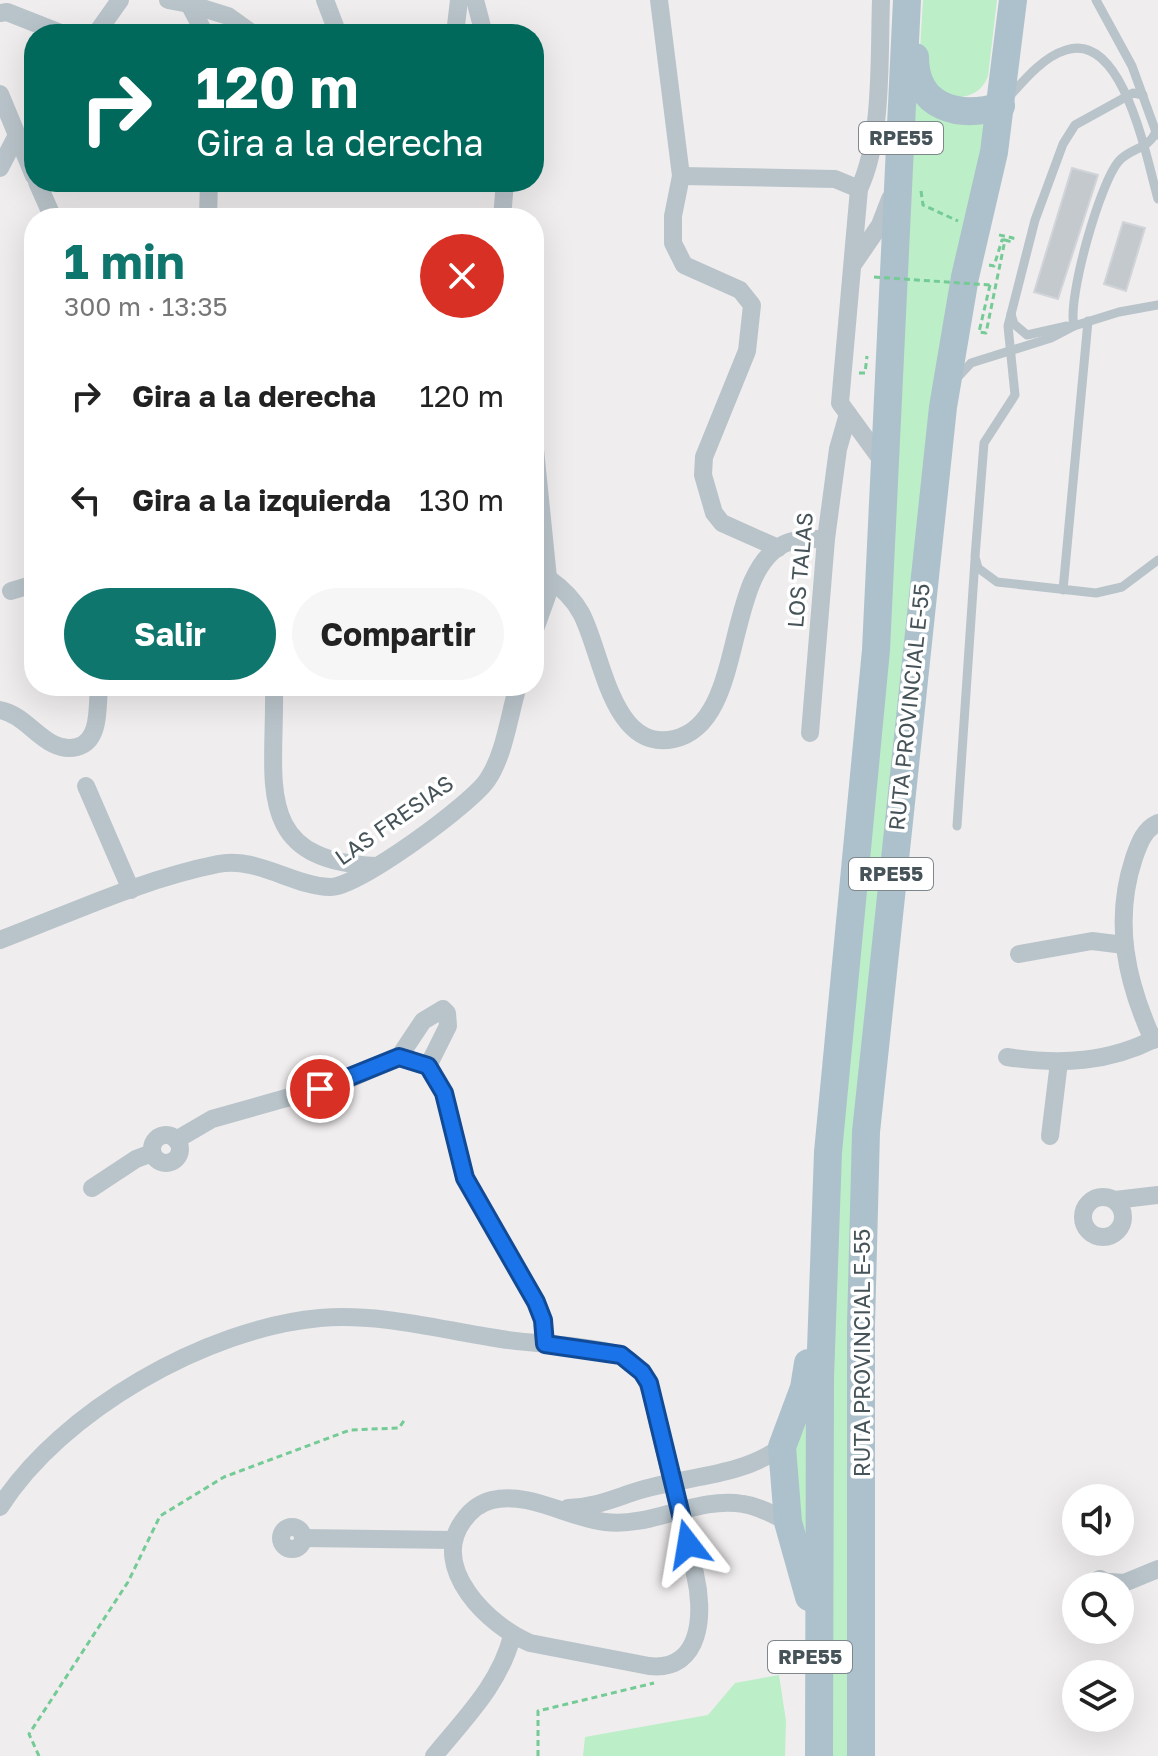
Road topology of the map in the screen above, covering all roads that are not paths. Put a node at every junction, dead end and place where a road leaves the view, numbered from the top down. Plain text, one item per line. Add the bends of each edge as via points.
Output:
1 (120, 0) edge
2 (168, 0) edge
3 (325, 0) edge
4 (459, 0) edge
5 (475, 0) edge
6 (659, 0) edge
7 (881, 0) edge
8 (1096, 0) edge
9 (189, 4) junction
10 (907, 7) edge
11 (0, 13) edge
12 (1012, 13) edge
13 (38, 24) edge
14 (103, 24) edge
15 (200, 24) edge
16 (239, 24) edge
17 (334, 24) edge
18 (456, 24) edge
19 (481, 24) edge
20 (0, 94) edge
21 (1143, 95) junction
22 (1127, 97) junction
23 (1001, 106) junction
24 (959, 108) junction
25 (17, 135) junction
26 (1157, 135) edge
27 (1143, 146) junction
28 (24, 152) edge
29 (0, 168) edge
30 (909, 172) junction
31 (681, 176) junction
32 (859, 189) junction
33 (1158, 199) edge
34 (851, 270) junction
35 (1158, 305) edge
36 (1011, 311) junction
37 (1088, 321) junction
38 (1074, 326) junction
39 (1007, 350) junction
40 (848, 414) junction
41 (883, 462) junction
42 (544, 539) edge
43 (826, 539) junction
44 (926, 543) junction
45 (778, 548) junction
46 (975, 557) junction
47 (1158, 560) edge
48 (548, 578) junction
49 (24, 587) edge
50 (1063, 590) junction
51 (11, 591) dead end
52 (544, 604) edge
53 (98, 696) edge
54 (274, 696) edge
55 (515, 696) edge
56 (0, 710) edge
57 (810, 733) dead end
58 (86, 786) dead end
59 (1158, 823) edge
60 (957, 826) dead end
61 (376, 866) junction
62 (131, 890) junction
63 (0, 940) edge
64 (1124, 945) junction
65 (1019, 954) dead end
66 (1156, 1039) edge
67 (399, 1057) junction
68 (1007, 1057) dead end
69 (1059, 1062) junction
70 (428, 1066) junction
71 (1050, 1136) dead end
72 (828, 1152) junction
73 (92, 1188) dead end
74 (1158, 1195) edge
75 (1122, 1204) dead end
76 (545, 1344) junction
77 (782, 1447) junction
78 (634, 1493) junction
79 (0, 1507) edge
80 (551, 1508) junction
81 (788, 1522) junction
82 (635, 1523) junction
83 (303, 1538) dead end
84 (453, 1540) junction
85 (1158, 1569) edge
86 (1134, 1578) edge
87 (512, 1636) junction
88 (434, 1756) edge
89 (809, 1756) edge
90 (819, 1756) edge
91 (861, 1756) edge

1 - 14 street
2 - 9 street
3 - 17 street
4 - 18 street
5 - 19 street
6 - 31 street
7 - 32 street via 872,146
8 - 21 lane
9 - 15 street
9 - 16 street
10 - 24 main road, RPE55 via 922,90 935,103
10 - 30 main road, RUTA PROVINCIAL E-55 / RPE55
11 - 13 street
12 - 23 main road, RUTA PROVINCIAL E-55 / RPE55
12 - 24 main road, RPE55 via 989,90 981,100
20 - 25 street
21 - 22 lane
21 - 26 lane
22 - 23 lane via 1102,56 1073,48 1042,64
22 - 27 lane
22 - 36 lane via 1075,125 1063,144 1035,220
23 - 24 main road, RPE55
23 - 44 main road, RUTA PROVINCIAL E-55 / RPE55 via 952,340
25 - 28 street
25 - 29 street
26 - 27 lane
27 - 33 lane
27 - 38 lane via 1117,163 1104,191 1076,283
30 - 34 street
30 - 41 main road, RUTA PROVINCIAL E-55 / RPE55
31 - 32 street via 835,179
31 - 45 street via 672,231 676,252 693,272 740,290 752,305 747,351 704,457 706,494 722,523
32 - 34 street
34 - 40 street via 840,403
35 - 37 lane
36 - 38 lane via 1014,324 1027,335
36 - 39 lane
36 - 39 lane via 1004,330
37 - 38 lane
37 - 50 lane
38 - 39 lane
39 - 44 lane, RPE55 via 962,369 942,503
39 - 46 lane via 1015,382 1010,408 984,443
40 - 41 street
40 - 43 street, LOS TALAS
41 - 72 main road, RUTA PROVINCIAL E-55 / RPE55 via 876,650
42 - 48 street
43 - 45 street
43 - 57 street, LOS TALAS
44 - 91 main road, RUTA PROVINCIAL E-55 / RPE55 via 863,1180
45 - 48 street via 753,585 709,711 690,733 672,740 641,735 622,718 582,615 572,597
46 - 50 lane via 978,568 997,582
46 - 60 lane
47 - 50 lane via 1108,593
48 - 52 street
49 - 51 street
53 - 56 street via 93,734 78,747 56,747 22,718
54 - 61 street via 276,795 284,829 313,856
55 - 61 street, LAS FRESIAS via 488,780
58 - 62 street
59 - 64 street via 1138,845 1128,876
61 - 62 street, LAS FRESIAS via 351,882 326,887 257,867 220,863
62 - 63 street, LAS FRESIAS
64 - 65 street via 1092,941
64 - 66 street via 1131,986
66 - 69 street via 1111,1056
67 - 70 street
67 - 70 street via 423,1021 443,1009 448,1026
67 - 73 street via 343,1082 212,1119 176,1140 180,1148 174,1160 160,1162 152,1153
68 - 69 street
69 - 71 street
70 - 76 street via 444,1093 465,1178 536,1302
72 - 77 main road, RPE55 via 813,1213 804,1388
72 - 90 main road, RUTA PROVINCIAL E-55 / RPE55 via 820,1378
74 - 75 street
76 - 79 street via 350,1318 264,1329 189,1357 118,1395 49,1447
76 - 87 street, bridge via 604,1350 633,1361 649,1383 702,1617 686,1654 661,1667
77 - 78 street via 750,1467
77 - 81 main road, RPE55
78 - 80 street via 599,1506
78 - 82 street via 625,1511
80 - 82 street via 605,1522
80 - 84 street via 491,1500 468,1514
81 - 82 street via 733,1503
81 - 89 main road, RPE55 via 808,1590
83 - 84 street
84 - 87 street via 466,1589
85 - 86 street
87 - 88 street via 490,1687

